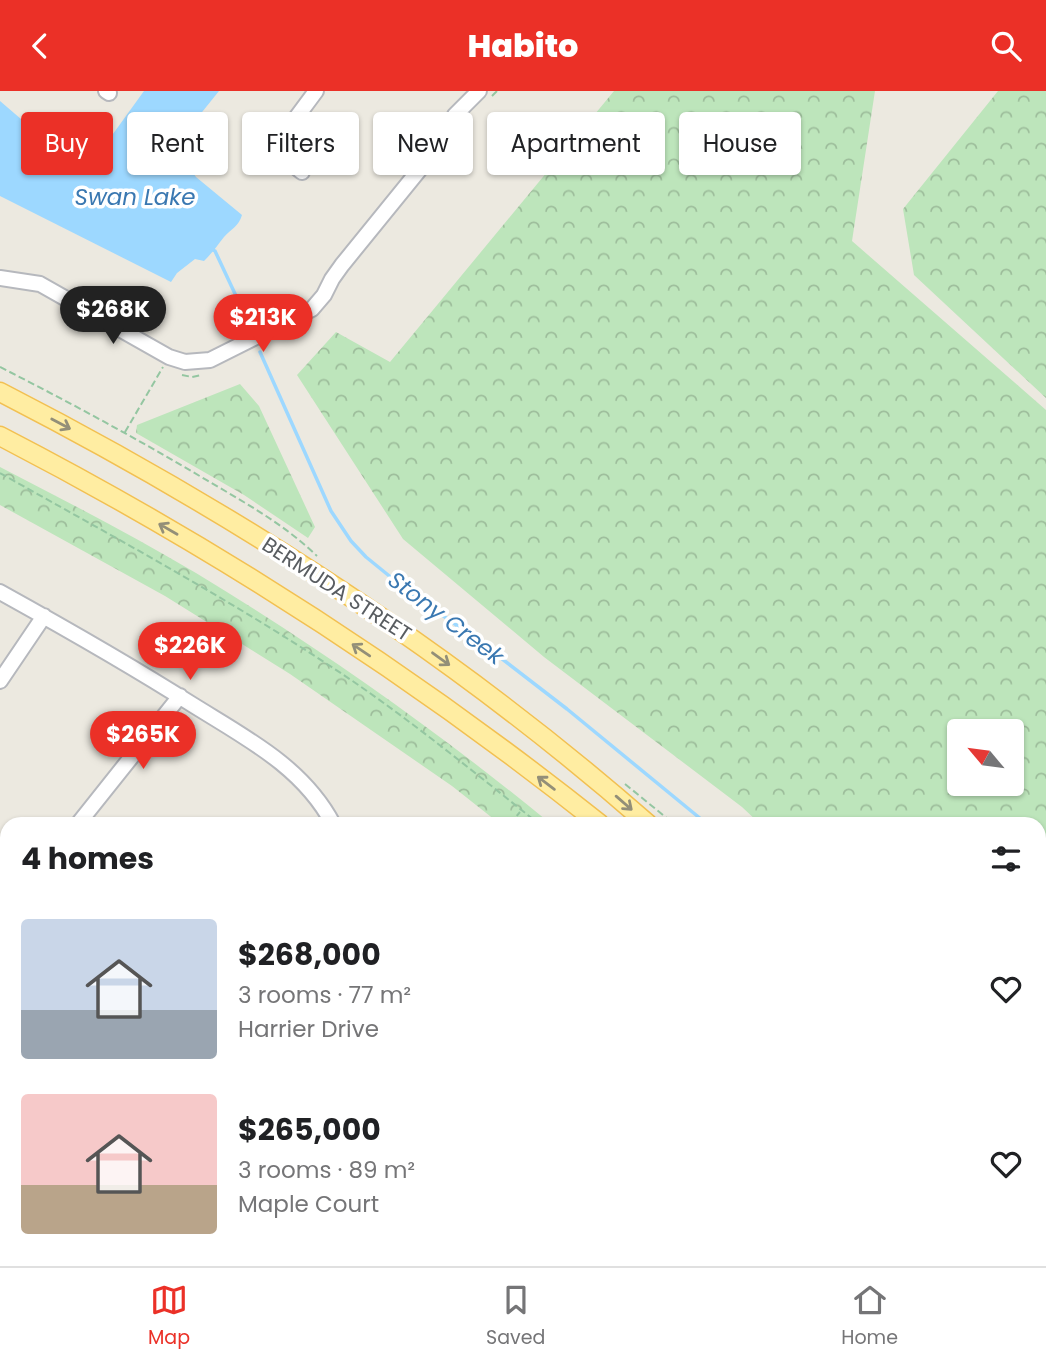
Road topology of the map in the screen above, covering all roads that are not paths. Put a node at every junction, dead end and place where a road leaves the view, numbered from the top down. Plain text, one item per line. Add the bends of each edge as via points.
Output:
1 (316, 91) edge
2 (479, 91) edge
3 (300, 112) edge
4 (0, 278) edge
5 (0, 392) edge
6 (0, 436) edge
7 (0, 592) edge
8 (44, 616) junction
9 (0, 681) edge
10 (180, 696) junction
11 (84, 817) edge
12 (329, 817) edge
13 (591, 817) edge
14 (640, 817) edge

1 - 3 street
2 - 4 street via 455,115 442,146 342,265 319,303 210,360 185,362 169,356 40,284
5 -> 14 main road, BERMUDA STREET via 215,510 375,613 561,749
13 -> 6 main road, BERMUDA STREET via 298,608 119,500
7 - 8 street
8 - 9 street
8 - 10 street
10 - 11 street
10 - 12 street via 294,772

